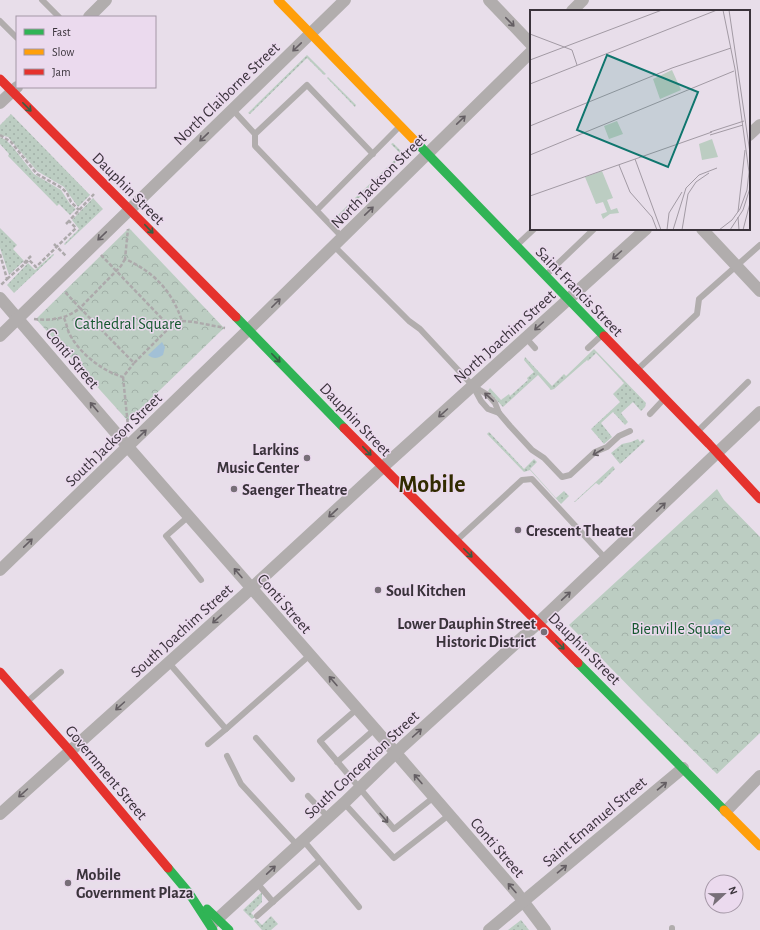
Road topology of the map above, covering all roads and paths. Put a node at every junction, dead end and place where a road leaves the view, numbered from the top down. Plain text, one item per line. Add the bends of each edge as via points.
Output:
1 (42, 0) edge
2 (106, 0) edge
3 (278, 0) edge
4 (346, 0) edge
5 (489, 0) edge
6 (583, 0) edge
7 (573, 10) edge
8 (58, 16) edge
9 (90, 16) edge
10 (0, 21) edge
11 (311, 34) junction
12 (16, 37) edge
13 (530, 43) edge
14 (530, 53) edge
15 (0, 79) edge
16 (15, 89) edge
17 (0, 103) edge
18 (232, 109) junction
19 (760, 125) edge
20 (400, 126) junction
21 (255, 134) junction
22 (750, 134) edge
23 (0, 135) edge
24 (373, 154) junction
25 (428, 154) junction
26 (104, 184) junction
27 (130, 209) junction
28 (79, 210) junction
29 (317, 210) junction
30 (69, 221) junction
31 (66, 224) dead end
32 (129, 225) dead end
33 (533, 230) edge
34 (593, 230) edge
35 (645, 230) edge
36 (703, 230) edge
37 (342, 237) junction
38 (54, 244) dead end
39 (760, 245) edge
40 (334, 246) junction
41 (516, 246) junction
42 (57, 247) junction
43 (0, 254) edge
44 (99, 254) dead end
45 (125, 259) junction
46 (29, 260) junction
47 (737, 266) junction
48 (116, 272) junction
49 (10, 276) junction
50 (545, 276) junction
51 (7, 279) junction
52 (0, 286) edge
53 (759, 288) edge
54 (62, 290) dead end
55 (0, 298) edge
56 (568, 299) junction
57 (80, 308) junction
58 (18, 318) junction
59 (64, 318) junction
60 (32, 319) dead end
61 (182, 321) junction
62 (170, 327) junction
63 (229, 329) dead end
64 (248, 330) junction
65 (602, 335) junction
66 (0, 336) edge
67 (526, 338) junction
68 (535, 348) dead end
69 (588, 348) dead end
70 (134, 363) junction
71 (636, 370) junction
72 (123, 377) junction
73 (748, 382) dead end
74 (473, 386) junction
75 (664, 399) junction
76 (760, 412) edge
77 (650, 414) dead end
78 (128, 426) dead end
79 (630, 431) dead end
80 (697, 432) junction
81 (128, 447) junction
82 (717, 453) junction
83 (383, 467) junction
84 (760, 499) edge
85 (189, 516) junction
86 (456, 541) junction
87 (606, 559) junction
88 (0, 570) edge
89 (201, 580) dead end
90 (252, 588) junction
91 (538, 623) junction
92 (310, 655) junction
93 (168, 663) junction
94 (0, 672) edge
95 (61, 672) dead end
96 (27, 702) junction
97 (357, 709) junction
98 (226, 729) junction
99 (375, 729) junction
100 (256, 738) dead end
101 (208, 744) dead end
102 (70, 751) junction
103 (395, 752) junction
104 (227, 756) dead end
105 (337, 762) junction
106 (683, 768) junction
107 (760, 776) edge
108 (292, 779) dead end
109 (359, 788) junction
110 (308, 796) dead end
111 (434, 797) junction
112 (344, 803) junction
113 (726, 811) junction
114 (0, 814) edge
115 (449, 815) junction
116 (328, 818) junction
117 (300, 843) junction
118 (760, 846) edge
119 (319, 861) junction
120 (256, 883) junction
121 (524, 901) junction
122 (196, 902) junction
123 (273, 902) junction
124 (359, 907) dead end
125 (257, 916) dead end
126 (212, 925) edge
127 (495, 928) edge
128 (229, 930) edge
129 (238, 930) edge
130 (545, 930) edge

1 - 8 lane
2 - 9 street
3 - 11 street, Saint Francis Street
4 - 11 street, North Claiborne Street
5 -> 13 street
6 - 7 street
10 - 12 lane
11 -> 18 street, North Claiborne Street
11 - 20 street, Saint Francis Street
25 -> 14 street, North Jackson Street
15 - 16 street, Dauphin Street
16 - 17 street
16 -> 26 street, Dauphin Street
18 - 21 lane
18 -> 27 street, North Claiborne Street
19 - 22 street
20 - 24 lane
20 - 25 street, Saint Francis Street
21 - 24 lane via 307,85
21 - 29 lane via 255,146
23 - 28 path via 11,142 37,174 62,188
24 - 29 lane
37 -> 25 street, North Jackson Street
25 - 41 street, Saint Francis Street
26 - 27 street, Dauphin Street
26 - 28 path
27 -> 58 street, North Claiborne Street
27 -> 64 street, Dauphin Street
28 - 30 path
29 - 37 lane
30 - 31 path
30 - 42 path via 76,228
32 - 45 path
33 - 41 lane
34 - 50 lane
35 -> 56 street, North Joachim Street
36 - 47 street
37 - 40 street, North Jackson Street
38 - 42 path
39 - 47 lane
64 -> 40 street, North Jackson Street
40 - 74 lane via 420,329
41 - 50 street, Saint Francis Street
42 - 46 path via 36,267
43 - 51 path
44 - 48 path
45 - 48 path
45 - 61 path via 139,265 166,289
46 - 49 path
46 - 49 path via 31,257
47 - 53 street
47 - 71 lane via 699,299 697,314
48 - 57 path
48 - 62 path
49 - 51 path
50 - 56 street, Saint Francis Street
51 - 52 path
54 - 57 path
55 - 58 street, Conti Street
56 - 65 street, Saint Francis Street
56 -> 67 street, North Joachim Street
57 - 59 path
57 - 70 path
58 - 66 street, North Claiborne Street
81 -> 58 street, Conti Street
59 - 60 path
59 - 72 path via 69,333 83,351 107,371
61 - 62 path
61 - 63 path
62 - 70 path
81 -> 64 street, South Jackson Street
64 -> 83 street, Dauphin Street
65 - 69 lane
65 - 71 street, Saint Francis Street
67 - 68 lane
67 - 74 street, North Joachim Street
70 - 72 path
71 - 75 street, Saint Francis Street
72 - 78 path
73 - 80 lane
79 -> 74 lane via 595,452 570,475 562,477 544,458 532,450 499,413 488,395
74 -> 83 street, North Joachim Street
75 - 77 lane
75 - 80 street, Saint Francis Street
76 - 82 street, South Conception Street
80 - 82 street, Saint Francis Street
81 - 85 street, Conti Street
88 -> 81 street, South Jackson Street
82 - 84 street, Saint Francis Street
87 -> 82 street, South Conception Street
83 - 86 street, Dauphin Street
83 -> 90 street, South Joachim Street
85 - 89 lane via 166,536
90 -> 85 street, Conti Street
86 - 87 lane via 522,480 532,479
86 -> 91 street, Dauphin Street
91 -> 87 street, South Conception Street
90 - 92 street, Conti Street
90 -> 93 street, South Joachim Street
103 -> 91 street, South Conception Street
91 -> 106 street, Dauphin Street
97 -> 92 street, Conti Street
92 - 98 lane
93 - 98 lane
93 -> 102 street, South Joachim Street
94 - 96 street, Government Street
95 - 96 lane
96 - 102 street, Government Street
97 - 99 street, Conti Street
97 - 105 lane via 320,741
98 - 101 lane
99 - 103 street, Conti Street
99 - 105 lane
100 - 108 lane
102 -> 114 street, South Joachim Street
102 - 122 street, Government Street
103 - 109 street, South Conception Street
111 -> 103 street, Conti Street
104 - 117 lane via 241,784
105 - 109 lane
106 - 113 street, Dauphin Street
121 -> 106 street, Saint Emanuel Street
107 - 113 street
109 -> 111 lane via 394,829
109 - 112 street, South Conception Street
110 - 116 lane
111 - 115 street, Conti Street
112 - 115 lane via 394,858
112 - 116 street, South Conception Street
113 - 118 street, Dauphin Street
121 -> 115 street, Conti Street
116 - 117 street, South Conception Street
117 - 119 lane
120 -> 117 street, South Conception Street
119 - 123 lane
119 - 124 lane
120 - 123 lane
120 - 126 street, South Conception Street
121 - 127 street, Saint Emanuel Street
121 - 130 street, Conti Street
122 - 126 street, Government Street
122 - 126 street, Government Street
123 - 125 lane
126 - 128 street, Government Street
126 - 129 street, Government Street via 229,919

